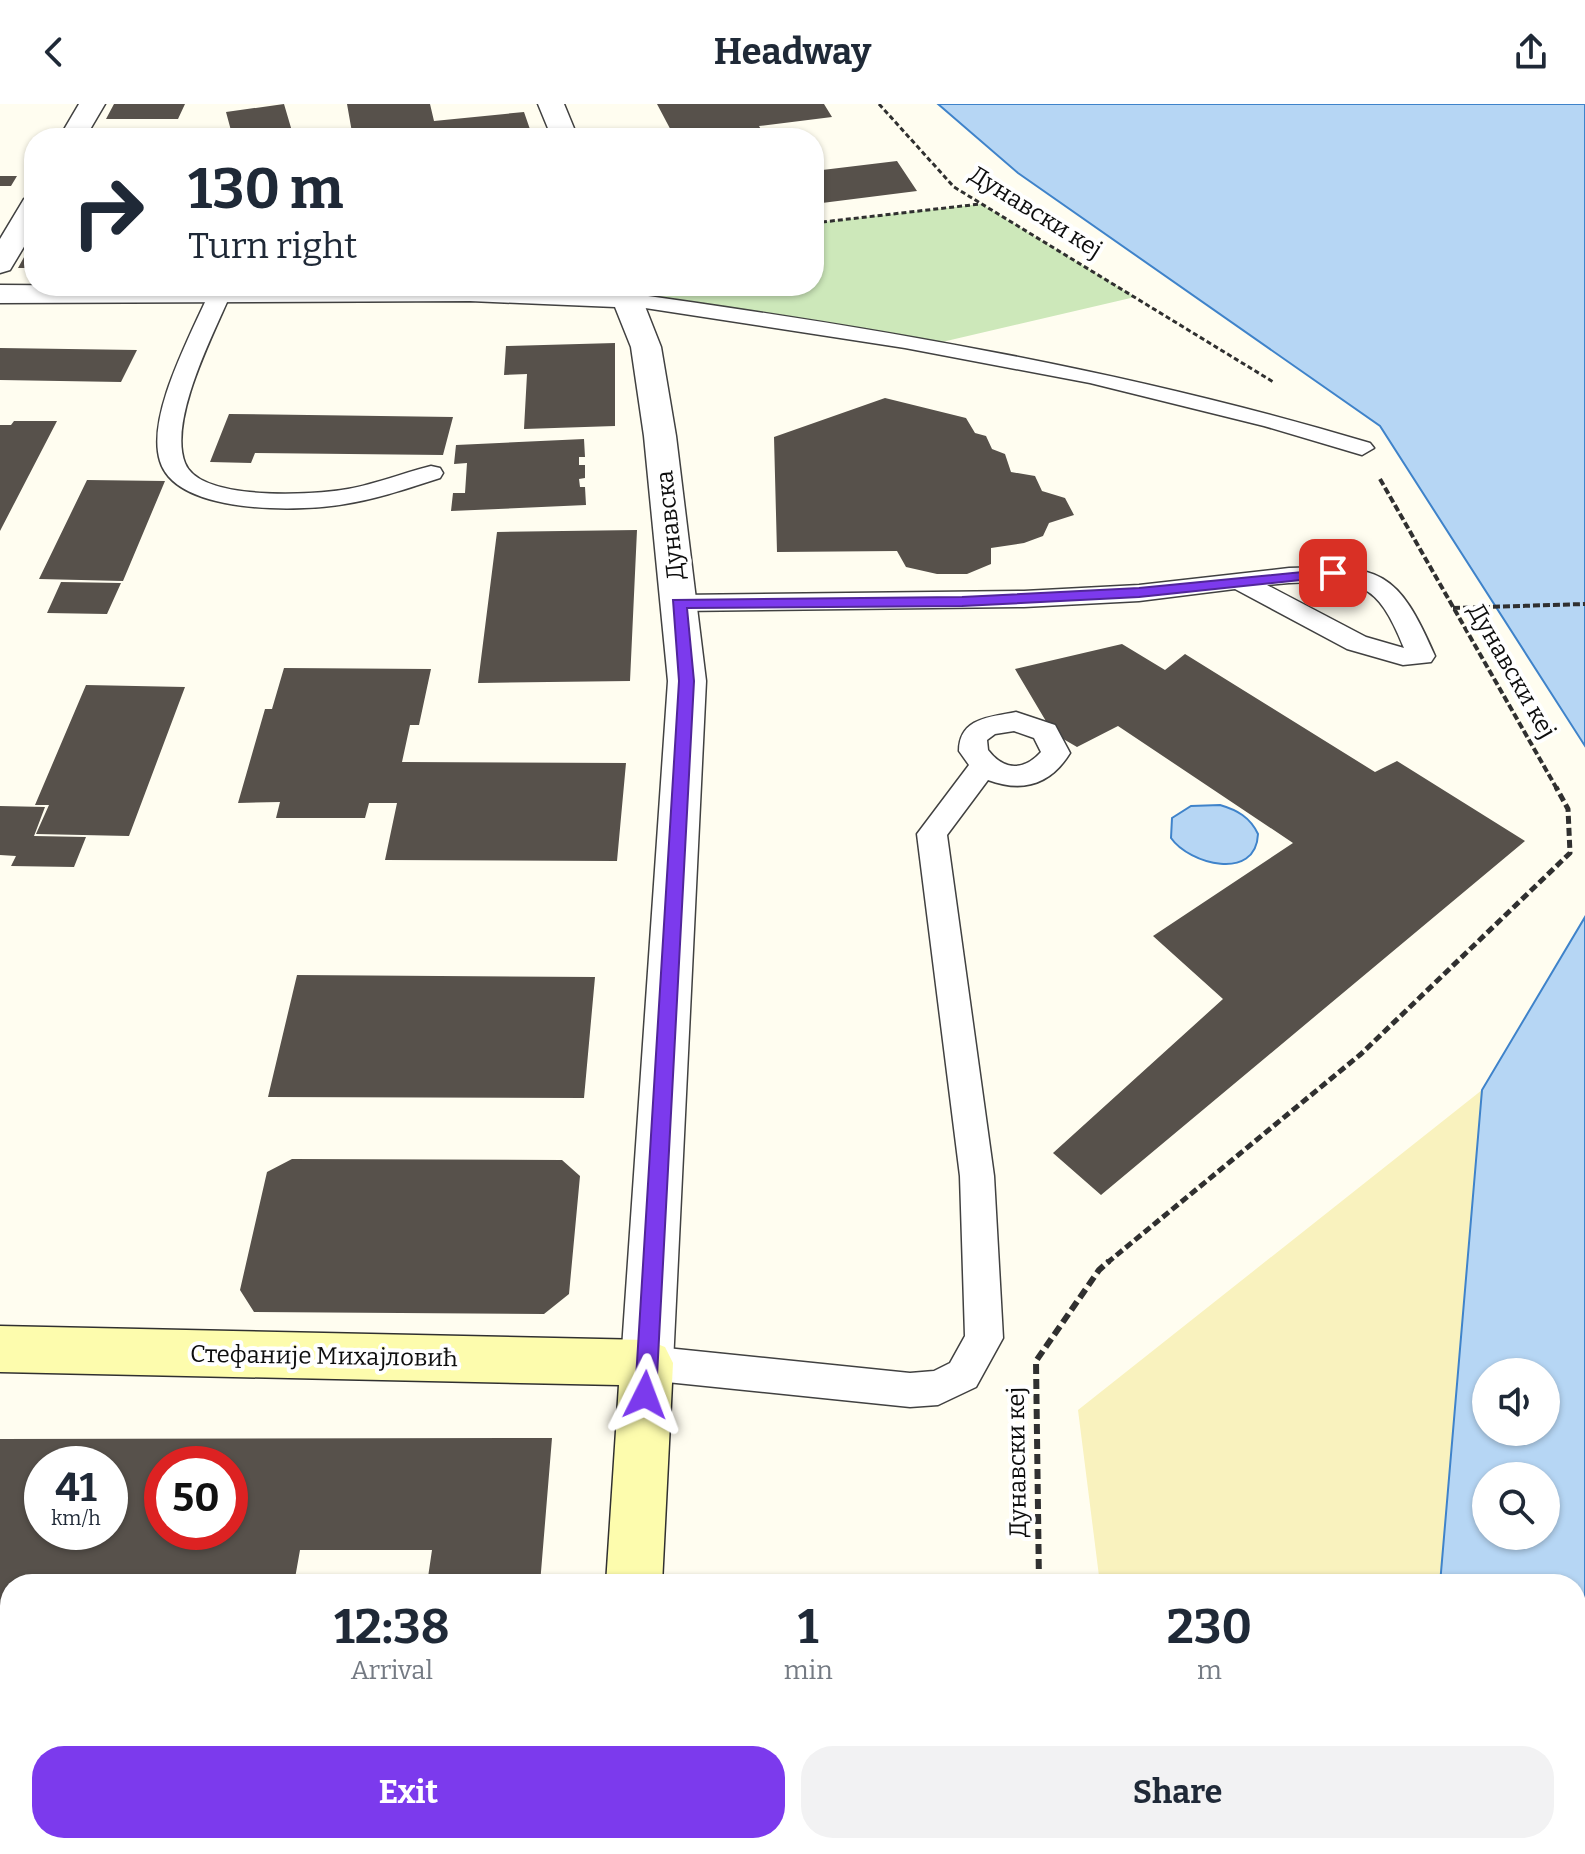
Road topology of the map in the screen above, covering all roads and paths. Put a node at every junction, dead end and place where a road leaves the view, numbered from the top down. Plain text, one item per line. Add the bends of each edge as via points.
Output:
1 (92, 104) edge
2 (551, 104) edge
3 (879, 104) edge
4 (78, 128) edge
5 (561, 128) edge
6 (981, 204) junction
7 (24, 222) edge
8 (824, 222) edge
9 (0, 264) edge
10 (0, 294) edge
11 (24, 294) edge
12 (219, 296) edge
13 (625, 296) edge
14 (641, 296) edge
15 (1276, 384) dead end
16 (1362, 448) joint
17 (431, 473) dead end
18 (1242, 582) junction
19 (679, 603) junction
20 (1585, 604) edge
21 (1453, 608) junction
22 (983, 767) dead end
23 (0, 1349) edge
24 (647, 1363) junction
25 (635, 1574) edge
26 (1039, 1574) edge

1 - 4 street
2 - 5 street
3 - 6 path, Дунавски кеј via 954,187
6 - 8 path
6 - 15 path, Дунавски кеј
7 - 9 street
10 - 11 street
12 - 17 lane via 171,433 173,464 194,488 236,497 319,500
13 - 19 street, Дунавска via 646,347
14 - 16 lane via 1142,386
16 - 21 path, Дунавски кеј
18 - 18 lane via 1333,573 1369,580 1395,596 1421,656 1406,660 1378,654
18 - 19 lane via 962,602
19 - 24 street, Дунавска via 687,681
20 - 21 path
21 - 26 path, Дунавски кеј via 1568,809 1570,853 1361,1054 1099,1270 1036,1361
22 - 24 lane via 932,834 977,1176 984,1338 963,1375 938,1388 910,1390
23 - 24 main road, Стефаније Михајловић
24 - 25 main road, Дунавска

